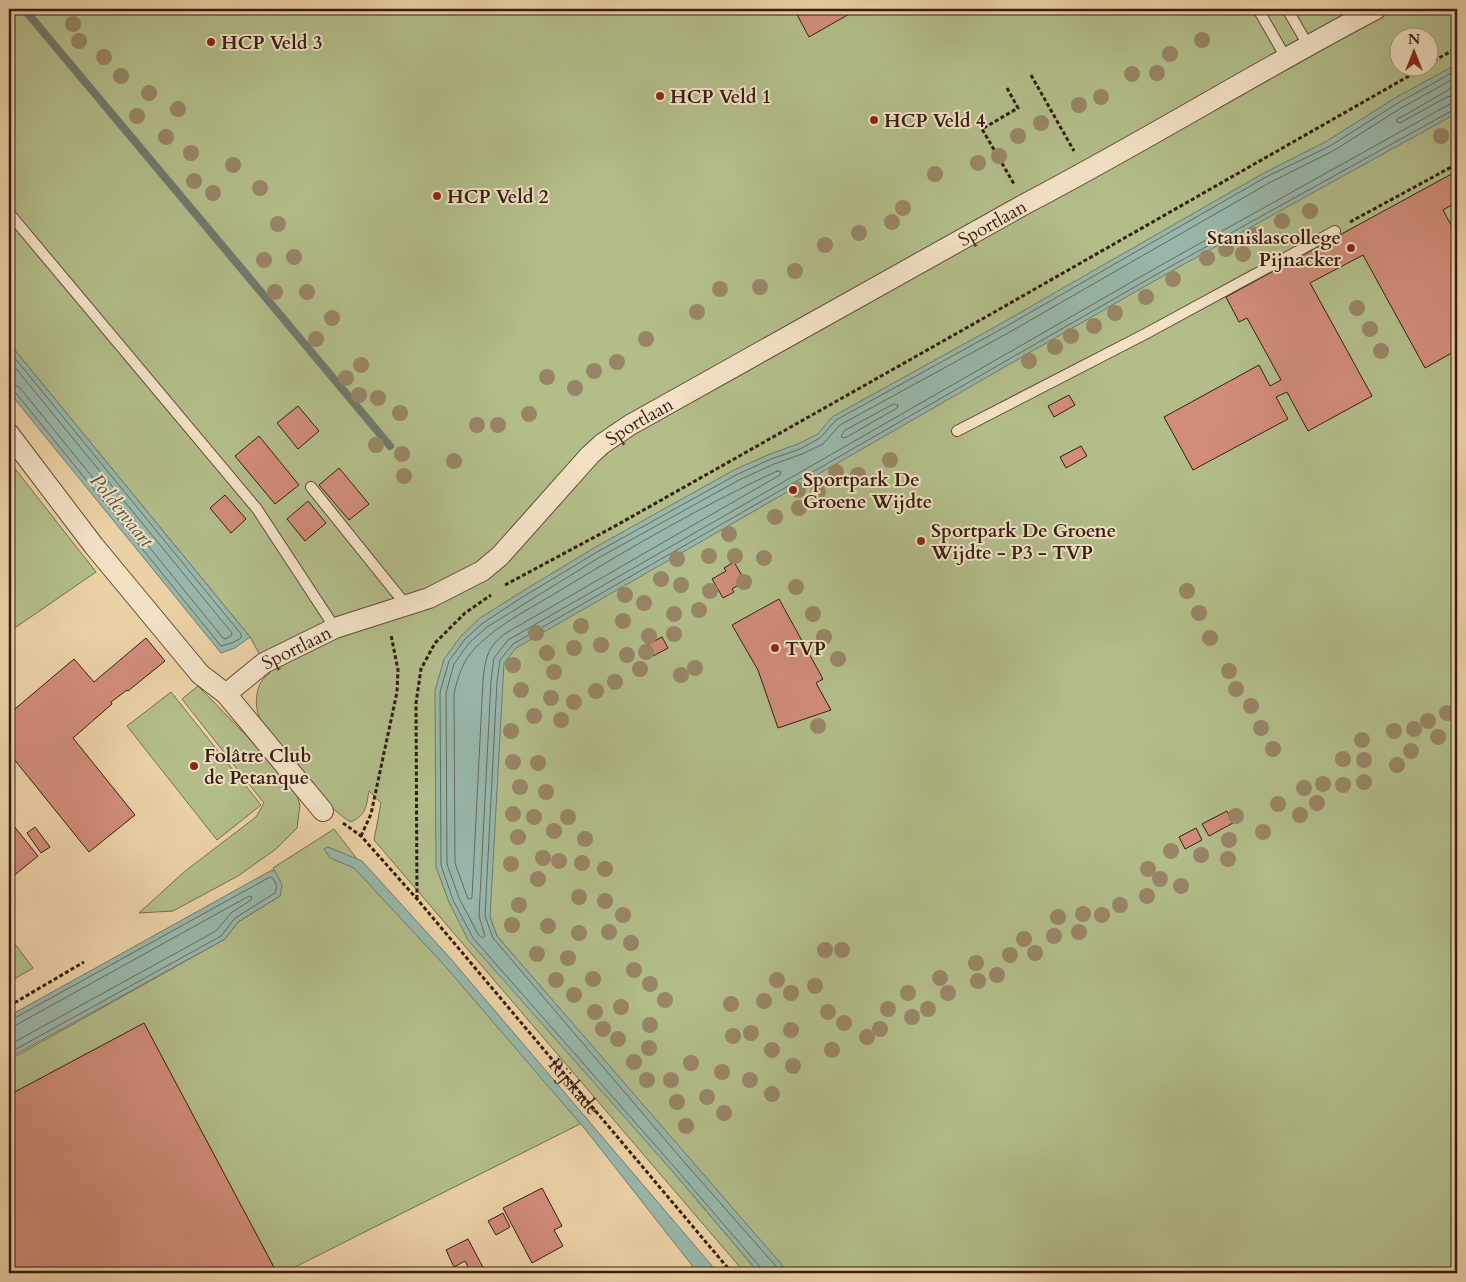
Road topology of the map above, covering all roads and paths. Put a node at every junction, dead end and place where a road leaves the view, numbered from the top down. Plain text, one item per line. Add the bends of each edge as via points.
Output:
1 (1258, 9) edge
2 (1287, 9) edge
3 (1376, 9) edge
4 (1308, 45) junction
5 (1457, 48) edge
6 (1286, 58) junction
7 (1438, 58) edge
8 (1031, 75) dead end
9 (1405, 78) edge
10 (1007, 88) dead end
11 (1457, 164) edge
12 (1086, 172) junction
13 (1016, 188) dead end
14 (9, 214) edge
15 (1335, 231) joint
16 (957, 431) dead end
17 (9, 434) edge
18 (311, 487) dead end
19 (501, 588) dead end
20 (494, 593) dead end
21 (406, 605) junction
22 (384, 611) junction
23 (334, 628) junction
24 (226, 694) junction
25 (323, 811) joint
26 (361, 836) junction
27 (418, 899) junction
28 (84, 962) dead end
29 (9, 1006) edge
30 (607, 1273) edge
31 (616, 1273) edge
32 (732, 1273) edge

1 - 6 lane
2 - 4 lane
3 - 4 street, Sportlaan
4 - 6 street, Sportlaan
5 - 7 path
6 - 12 street, Sportlaan
8 - 12 path
9 - 19 path
10 - 13 path via 1018,108 982,129
11 - 15 path
12 - 21 street, Sportlaan via 630,425 590,455 500,556 482,571 430,598
14 - 23 lane via 257,509
15 - 16 lane
17 - 24 street via 94,546 200,674
18 - 21 lane
20 - 27 path via 465,613 435,643 421,669 416,703
21 - 22 street, Sportlaan
22 - 23 street, Sportlaan
22 - 26 path via 395,648 397,692 371,814
23 - 24 street, Sportlaan via 264,663
24 - 25 street
25 - 26 path, Rijskade
26 - 27 path, Rijskade
27 - 32 path, Rijskade
28 - 29 path
30 - 31 lane

